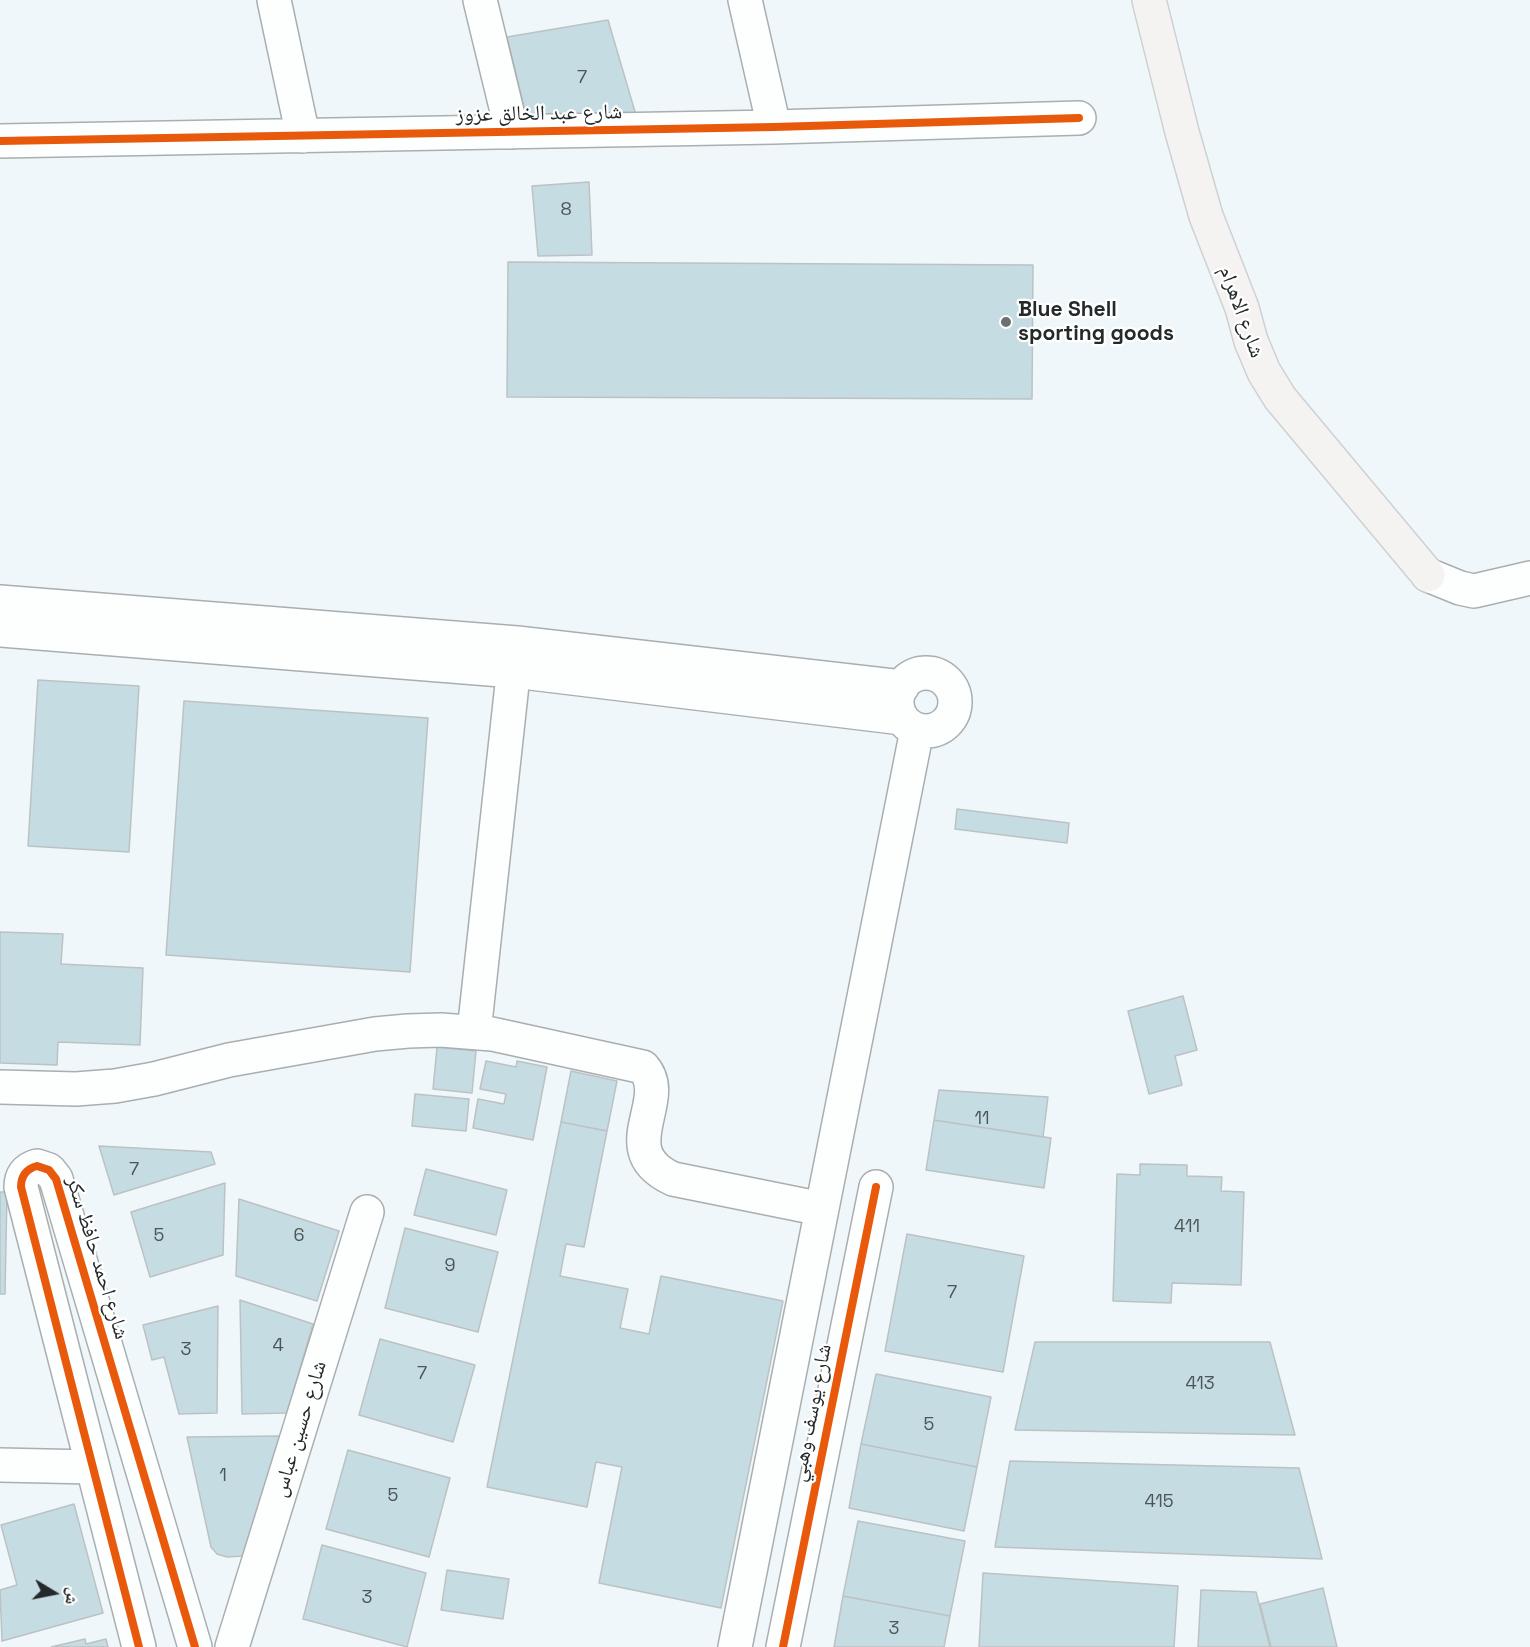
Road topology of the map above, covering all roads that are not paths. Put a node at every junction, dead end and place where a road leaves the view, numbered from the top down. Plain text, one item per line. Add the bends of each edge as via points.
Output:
1 (274, 0) edge
2 (480, 0) edge
3 (745, 0) edge
4 (1149, 0) edge
5 (1078, 118) dead end
6 (774, 127) junction
7 (512, 132) junction
8 (303, 136) junction
9 (0, 141) edge
10 (1428, 575) joint
11 (1530, 579) edge
12 (0, 602) edge
13 (0, 630) edge
14 (515, 657) junction
15 (474, 1032) junction
16 (0, 1087) edge
17 (876, 1187) dead end
18 (822, 1209) junction
19 (367, 1212) dead end
20 (0, 1465) edge
21 (92, 1467) junction
22 (140, 1647) edge
23 (195, 1647) edge
24 (232, 1647) edge
25 (735, 1647) edge
26 (783, 1647) edge

1 - 8 street
2 - 7 street
3 - 6 street
4 - 10 main road, شارع الاهرام via 1206,216 1264,372 1280,398
5 - 6 street, شارع عبد الخالق عزوز
6 - 7 street, شارع عبد الخالق عزوز
7 - 8 street, شارع عبد الخالق عزوز
8 - 9 street, شارع عبد الخالق عزوز
10 - 11 street via 1474,591
12 - 14 street
13 - 14 street
14 - 15 street
14 - 18 street via 907,712
15 - 16 street via 375,1034 229,1060 115,1086
15 - 18 street via 642,1068 653,1085 643,1139 645,1152 660,1173 673,1179
17 - 26 street, شارع يوسف وهبي
18 - 25 street
19 - 24 street, شارع حسين عباس
20 - 21 street
21 - 22 street, شارع احمد حافظ سكر
21 - 23 street, شارع احمد حافظ سكر via 21,1187 26,1171 37,1166 49,1170 56,1179

